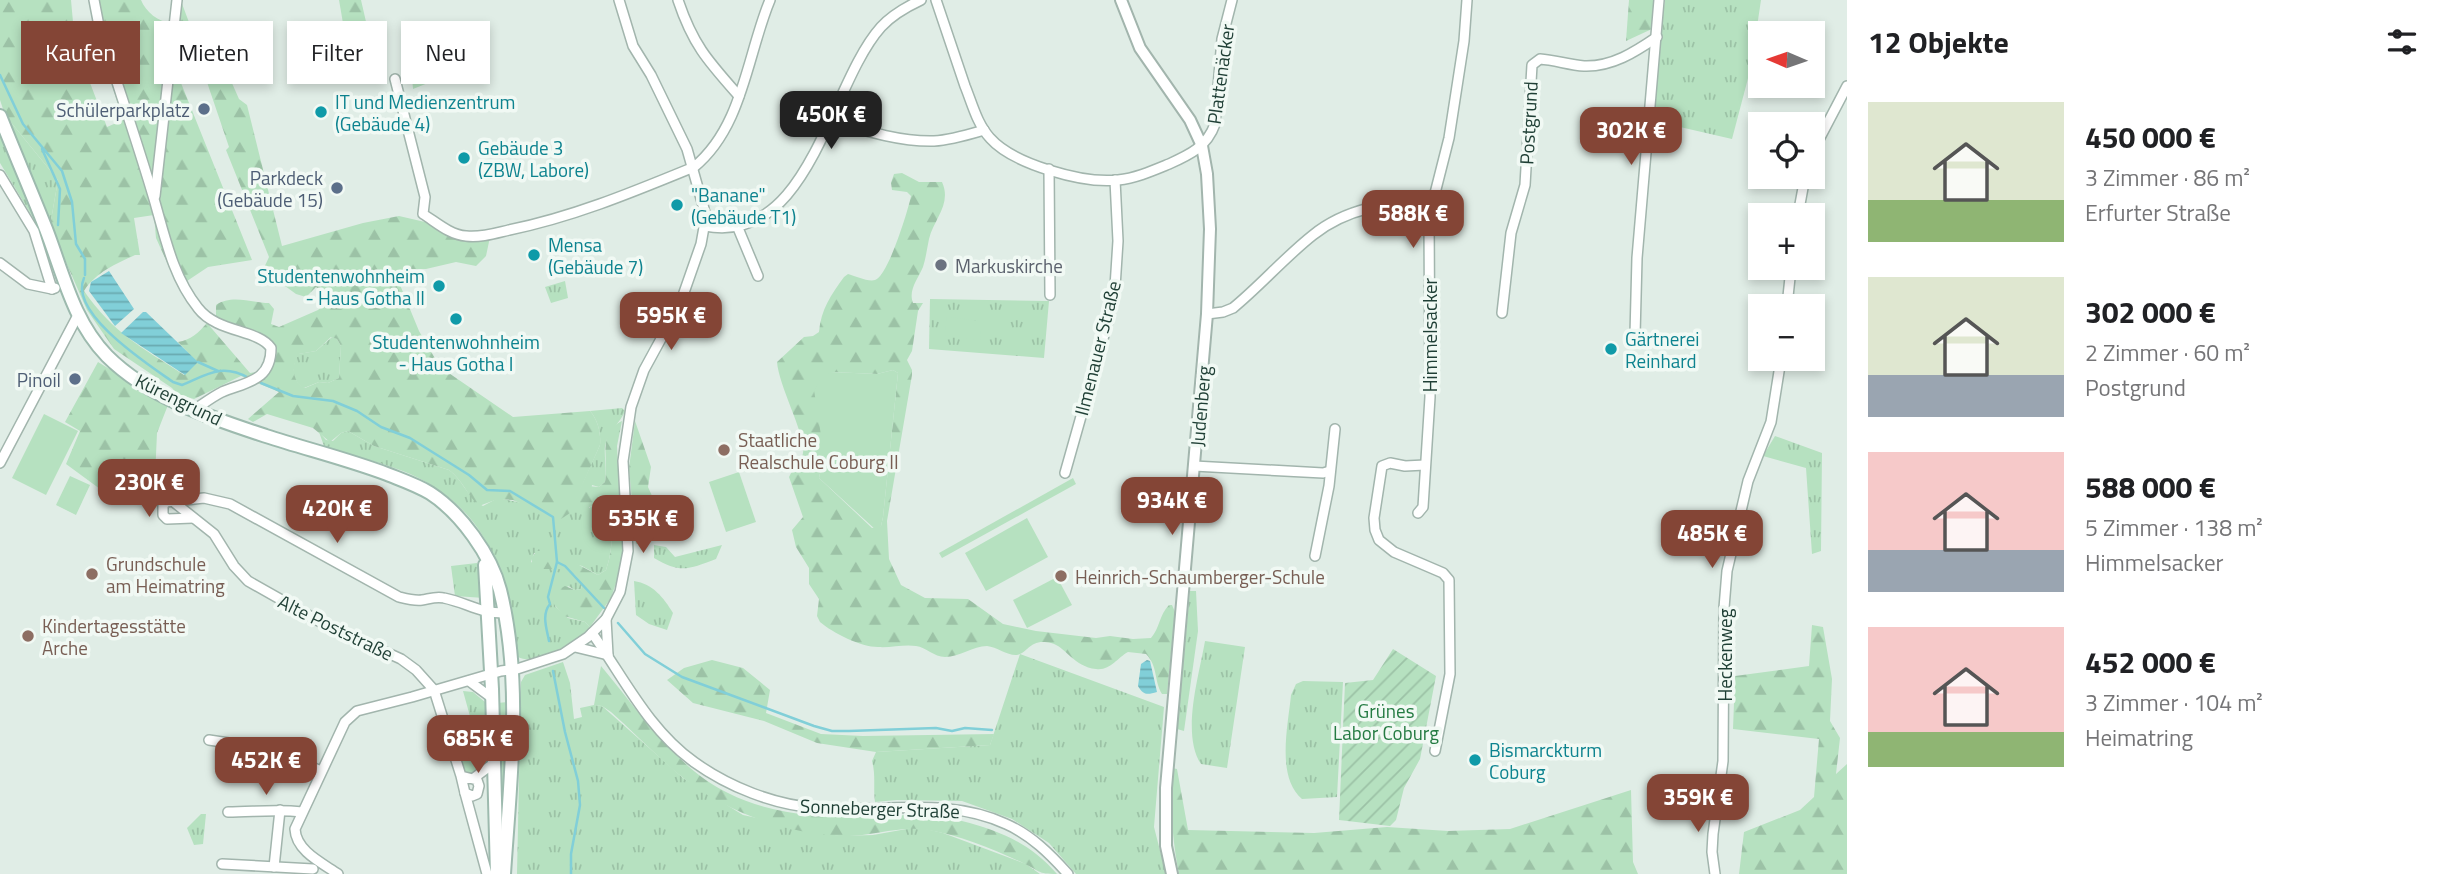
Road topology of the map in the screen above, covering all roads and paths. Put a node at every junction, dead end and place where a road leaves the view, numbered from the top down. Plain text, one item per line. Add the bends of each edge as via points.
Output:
1 (94, 0) edge
2 (177, 0) edge
3 (618, 0) edge
4 (678, 0) edge
5 (770, 0) edge
6 (921, 0) edge
7 (936, 0) edge
8 (1121, 0) edge
9 (1232, 0) edge
10 (1467, 0) edge
11 (1660, 0) edge
12 (1657, 37) junction
13 (395, 79) dead end
14 (1847, 86) edge
15 (739, 96) junction
16 (0, 116) edge
17 (830, 120) junction
18 (1825, 127) edge
19 (984, 130) junction
20 (1202, 146) junction
21 (694, 167) junction
22 (1049, 169) junction
23 (0, 175) edge
24 (1115, 180) junction
25 (155, 201) junction
26 (1431, 203) junction
27 (705, 226) junction
28 (738, 228) junction
29 (0, 263) edge
30 (758, 276) dead end
31 (66, 282) junction
32 (52, 289) junction
33 (1050, 295) dead end
34 (1208, 313) junction
35 (1502, 313) dead end
36 (78, 315) junction
37 (1635, 335) dead end
38 (1779, 371) edge
39 (194, 410) junction
40 (1335, 429) dead end
41 (0, 463) edge
42 (1426, 465) junction
43 (1194, 466) junction
44 (1331, 471) junction
45 (1065, 473) dead end
46 (175, 503) junction
47 (1418, 513) dead end
48 (193, 519) junction
49 (482, 551) junction
50 (1315, 556) dead end
51 (490, 613) junction
52 (505, 614) junction
53 (606, 619) junction
54 (590, 635) junction
55 (575, 647) junction
56 (608, 655) junction
57 (511, 670) junction
58 (492, 675) junction
59 (469, 681) junction
60 (434, 690) junction
61 (492, 698) junction
62 (209, 740) dead end
63 (1435, 751) dead end
64 (494, 763) junction
65 (321, 771) junction
66 (461, 776) junction
67 (474, 778) junction
68 (465, 793) junction
69 (280, 810) junction
70 (228, 812) dead end
71 (302, 812) junction
72 (314, 857) junction
73 (222, 864) dead end
74 (274, 867) junction
75 (313, 871) edge
76 (338, 874) edge
77 (488, 874) edge
78 (497, 874) edge
79 (504, 874) edge
80 (1068, 874) edge
81 (1172, 874) edge
82 (1715, 874) edge

1 - 25 street
2 - 25 street
3 - 21 street via 633,46
4 - 15 street via 703,55
5 - 15 street
6 - 17 street via 881,28
7 - 19 street
8 - 20 street, Judenberg via 1140,48 1177,99
9 - 20 street, Plattenäcker via 1222,39 1215,124
10 - 26 street, Himmelsacker via 1449,138
11 - 12 street
12 - 35 street, Postgrund via 1612,62 1586,66 1539,59 1532,65 1525,185 1511,233
12 - 37 street via 1637,258
13 - 21 street via 425,197 423,214 465,236 549,222
14 - 18 street
15 - 21 street via 714,146
16 - 31 main road, Kürengrund
17 - 19 street via 882,135 926,140
17 - 28 street via 784,200
19 - 22 street via 1003,152
20 - 24 street via 1150,172
20 - 34 street, Judenberg via 1210,229
21 - 27 street
22 - 24 street
22 - 33 street
23 - 32 street via 34,231
24 - 45 street, Ilmenauer Straße via 1115,287
25 - 39 street via 172,260 198,309 214,322 260,339 271,348 257,379 219,393
26 - 34 street via 1378,206 1339,219 1311,236 1233,308
26 - 42 street, Himmelsacker
27 - 28 street
27 - 53 street via 680,304 631,407 623,461 628,559 620,592
28 - 30 street
29 - 32 street via 28,284
31 - 32 street
31 - 36 main road, Kürengrund
34 - 43 street, Judenberg
36 - 39 main road, Kürengrund via 121,369
36 - 41 street
38 - 82 street, Heckenweg via 1771,422 1748,481 1727,571 1723,761 1712,852
39 - 49 main road, Kürengrund via 368,467 428,492 459,518
40 - 44 street
42 - 47 street, Himmelsacker via 1423,507
42 - 63 street via 1382,466 1374,518 1377,536 1388,548 1449,579 1450,674
43 - 44 street
43 - 81 street, Judenberg via 1166,788 1166,846
44 - 50 street
46 - 48 street, Alte Poststraße
46 - 48 street via 164,504 163,515 172,520
46 - 51 street via 221,501 399,597 446,598
48 - 60 street, Alte Poststraße via 214,534 248,580 324,624 401,659
49 - 51 main road, Kürengrund
49 - 52 main road, Kürengrund via 500,588
51 - 52 street
51 - 58 main road, Kürengrund
52 - 57 main road, Kürengrund
53 - 54 street
53 - 56 street, Sonneberger Straße
54 - 55 street
54 - 56 street, Sonneberger Straße
55 - 56 street
55 - 57 street
56 - 80 street, Sonneberger Straße via 661,733 690,760 726,782 804,807 939,807 978,813 1032,839
57 - 58 street
57 - 79 main road, Kürengrund
58 - 59 street
58 - 61 main road, Kürengrund
59 - 60 street
59 - 61 street
60 - 65 street via 357,711 345,722
60 - 66 street, Alte Poststraße
61 - 64 main road, Kürengrund
62 - 65 street via 269,749
64 - 67 street
64 - 78 main road, Kürengrund
65 - 71 street
66 - 67 street
66 - 68 street, Alte Poststraße
67 - 68 street via 477,794
68 - 77 street, Alte Poststraße
69 - 70 street
69 - 71 street
69 - 74 street
71 - 72 street via 295,835
72 - 75 street
72 - 76 street
73 - 74 street
74 - 75 street

